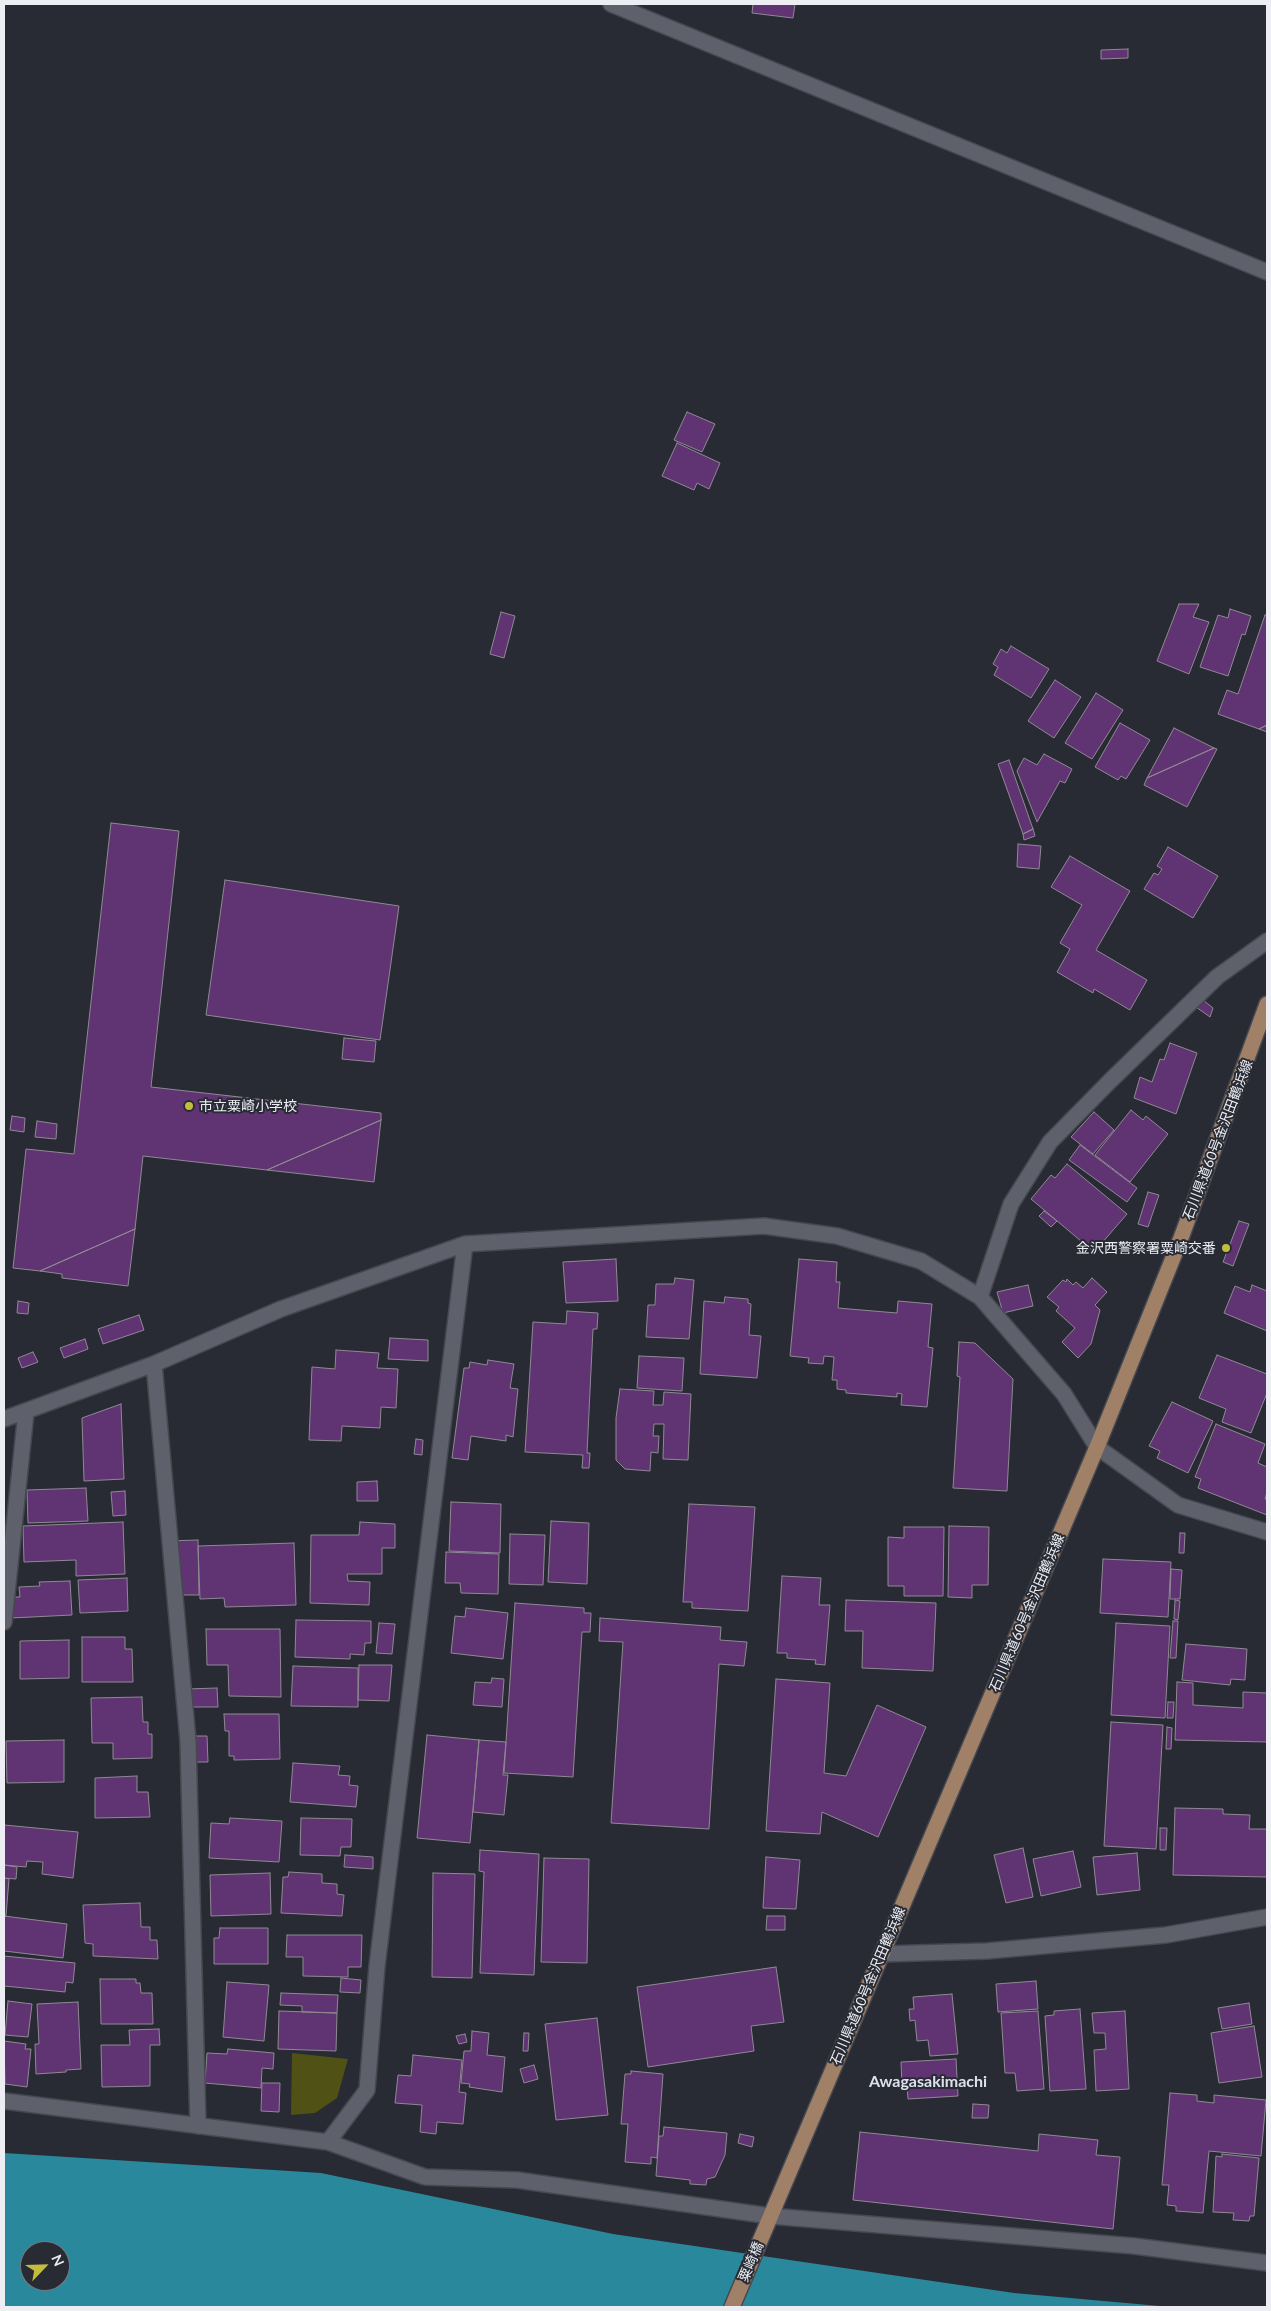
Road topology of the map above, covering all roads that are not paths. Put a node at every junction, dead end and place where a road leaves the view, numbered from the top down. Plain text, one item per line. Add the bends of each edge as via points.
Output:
1 (611, 4) edge
2 (1267, 272) edge
3 (1267, 941) edge
4 (1267, 1004) edge
5 (464, 1244) junction
6 (980, 1297) junction
7 (154, 1364) junction
8 (26, 1412) junction
9 (4, 1419) edge
10 (1097, 1447) junction
11 (1267, 1532) edge
12 (4, 1622) edge
13 (1267, 1917) edge
14 (882, 1954) junction
15 (4, 2101) edge
16 (198, 2126) junction
17 (328, 2142) junction
18 (770, 2216) junction
19 (1267, 2263) edge
20 (732, 2307) edge

1 - 2 street
3 - 6 street via 1217,978 1050,1142 1011,1204
4 - 10 main road, 石川県道60号金沢田鶴浜線 via 1184,1229
5 - 6 street via 764,1226 837,1236 921,1262
5 - 7 street via 281,1309
5 - 17 street via 377,1966 367,2090
6 - 10 street via 1064,1394
7 - 8 street
7 - 16 street via 188,1741
8 - 9 street
8 - 12 street
10 - 11 street via 1178,1505
10 - 14 main road, 石川県道60号金沢田鶴浜線
13 - 14 street via 1147,1936 987,1952
14 - 18 main road, 石川県道60号金沢田鶴浜線
15 - 16 street
16 - 17 street
17 - 18 street via 425,2176 516,2180
18 - 19 street via 1134,2246
18 - 20 main road, 粟崎橋

